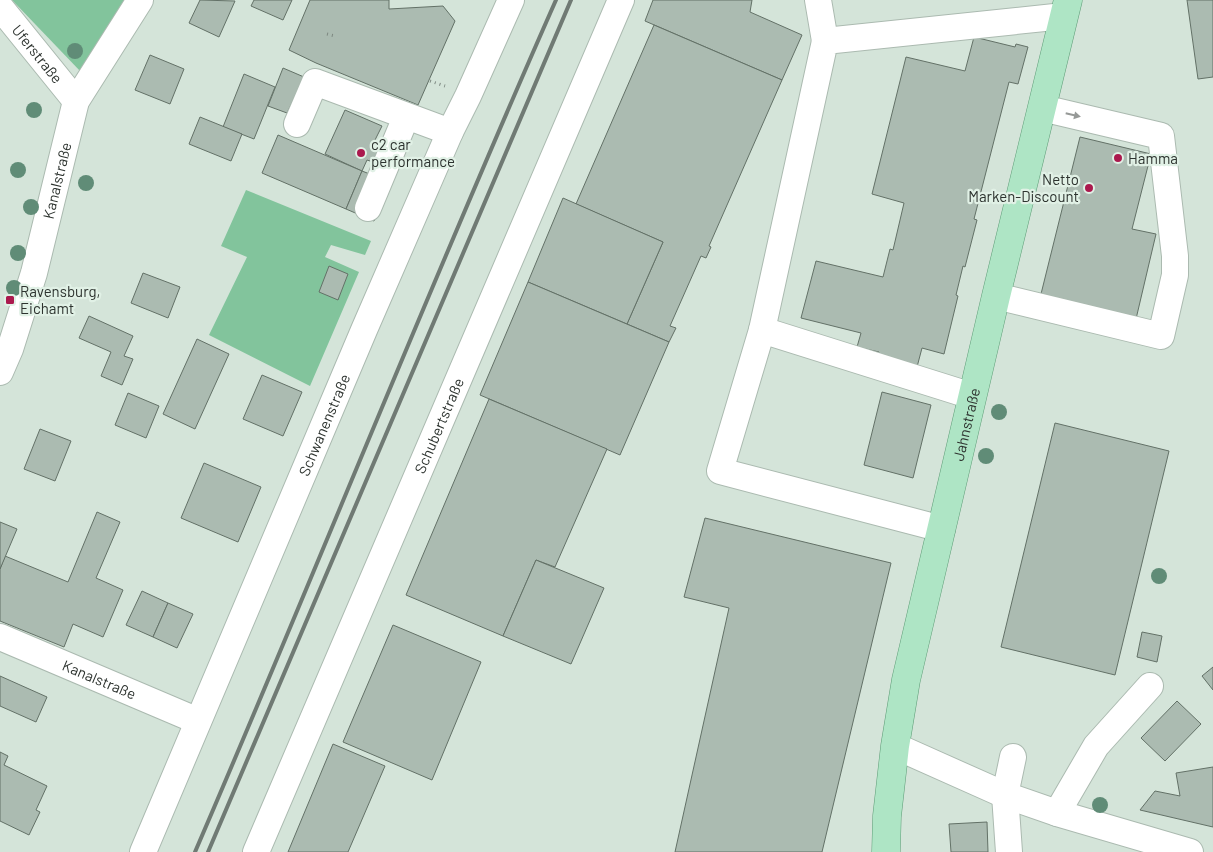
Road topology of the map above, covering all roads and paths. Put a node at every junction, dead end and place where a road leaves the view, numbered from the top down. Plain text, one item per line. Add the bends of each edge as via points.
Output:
1 (140, 0) edge
2 (511, 0) edge
3 (620, 0) edge
4 (818, 0) edge
5 (0, 7) edge
6 (1066, 8) edge
7 (327, 34) dead end
8 (336, 36) dead end
9 (824, 41) junction
10 (76, 100) junction
11 (1042, 108) junction
12 (406, 117) junction
13 (297, 124) dead end
14 (450, 132) junction
15 (368, 208) dead end
16 (996, 296) junction
17 (762, 330) junction
18 (0, 372) edge
19 (972, 396) junction
20 (942, 529) junction
21 (0, 637) edge
22 (1150, 686) dead end
23 (198, 721) junction
24 (895, 746) junction
25 (1013, 757) dead end
26 (1005, 795) junction
27 (1057, 813) junction
28 (1185, 851) edge
29 (144, 852) edge
30 (256, 852) edge
31 (886, 852) edge
32 (1009, 852) edge

1 - 10 street, Kanalstraße
2 - 14 street, Schwanenstraße
3 - 30 street, Schubertstraße
4 - 9 street
5 - 10 street, Uferstraße
6 - 9 street
6 - 11 main road, Jahnstraße
7 - 8 path
9 - 17 street
10 - 18 street, Kanalstraße via 34,273
11 - 16 main road, Jahnstraße
11 -> 16 street via 1161,136 1176,256 1175,276 1161,336
12 - 13 street via 315,72
12 - 14 street
12 - 15 street
14 - 23 street, Schwanenstraße
16 - 19 main road, Jahnstraße
17 - 19 street
17 - 20 street via 720,471
19 - 20 main road, Jahnstraße
20 - 24 main road, Jahnstraße via 912,655
21 - 23 street, Kanalstraße
22 - 27 street via 1096,746
23 - 29 street, Schwanenstraße
24 - 26 street
24 - 31 main road, Jahnstraße
25 - 26 street
26 - 27 street
26 - 32 street
27 - 28 street

